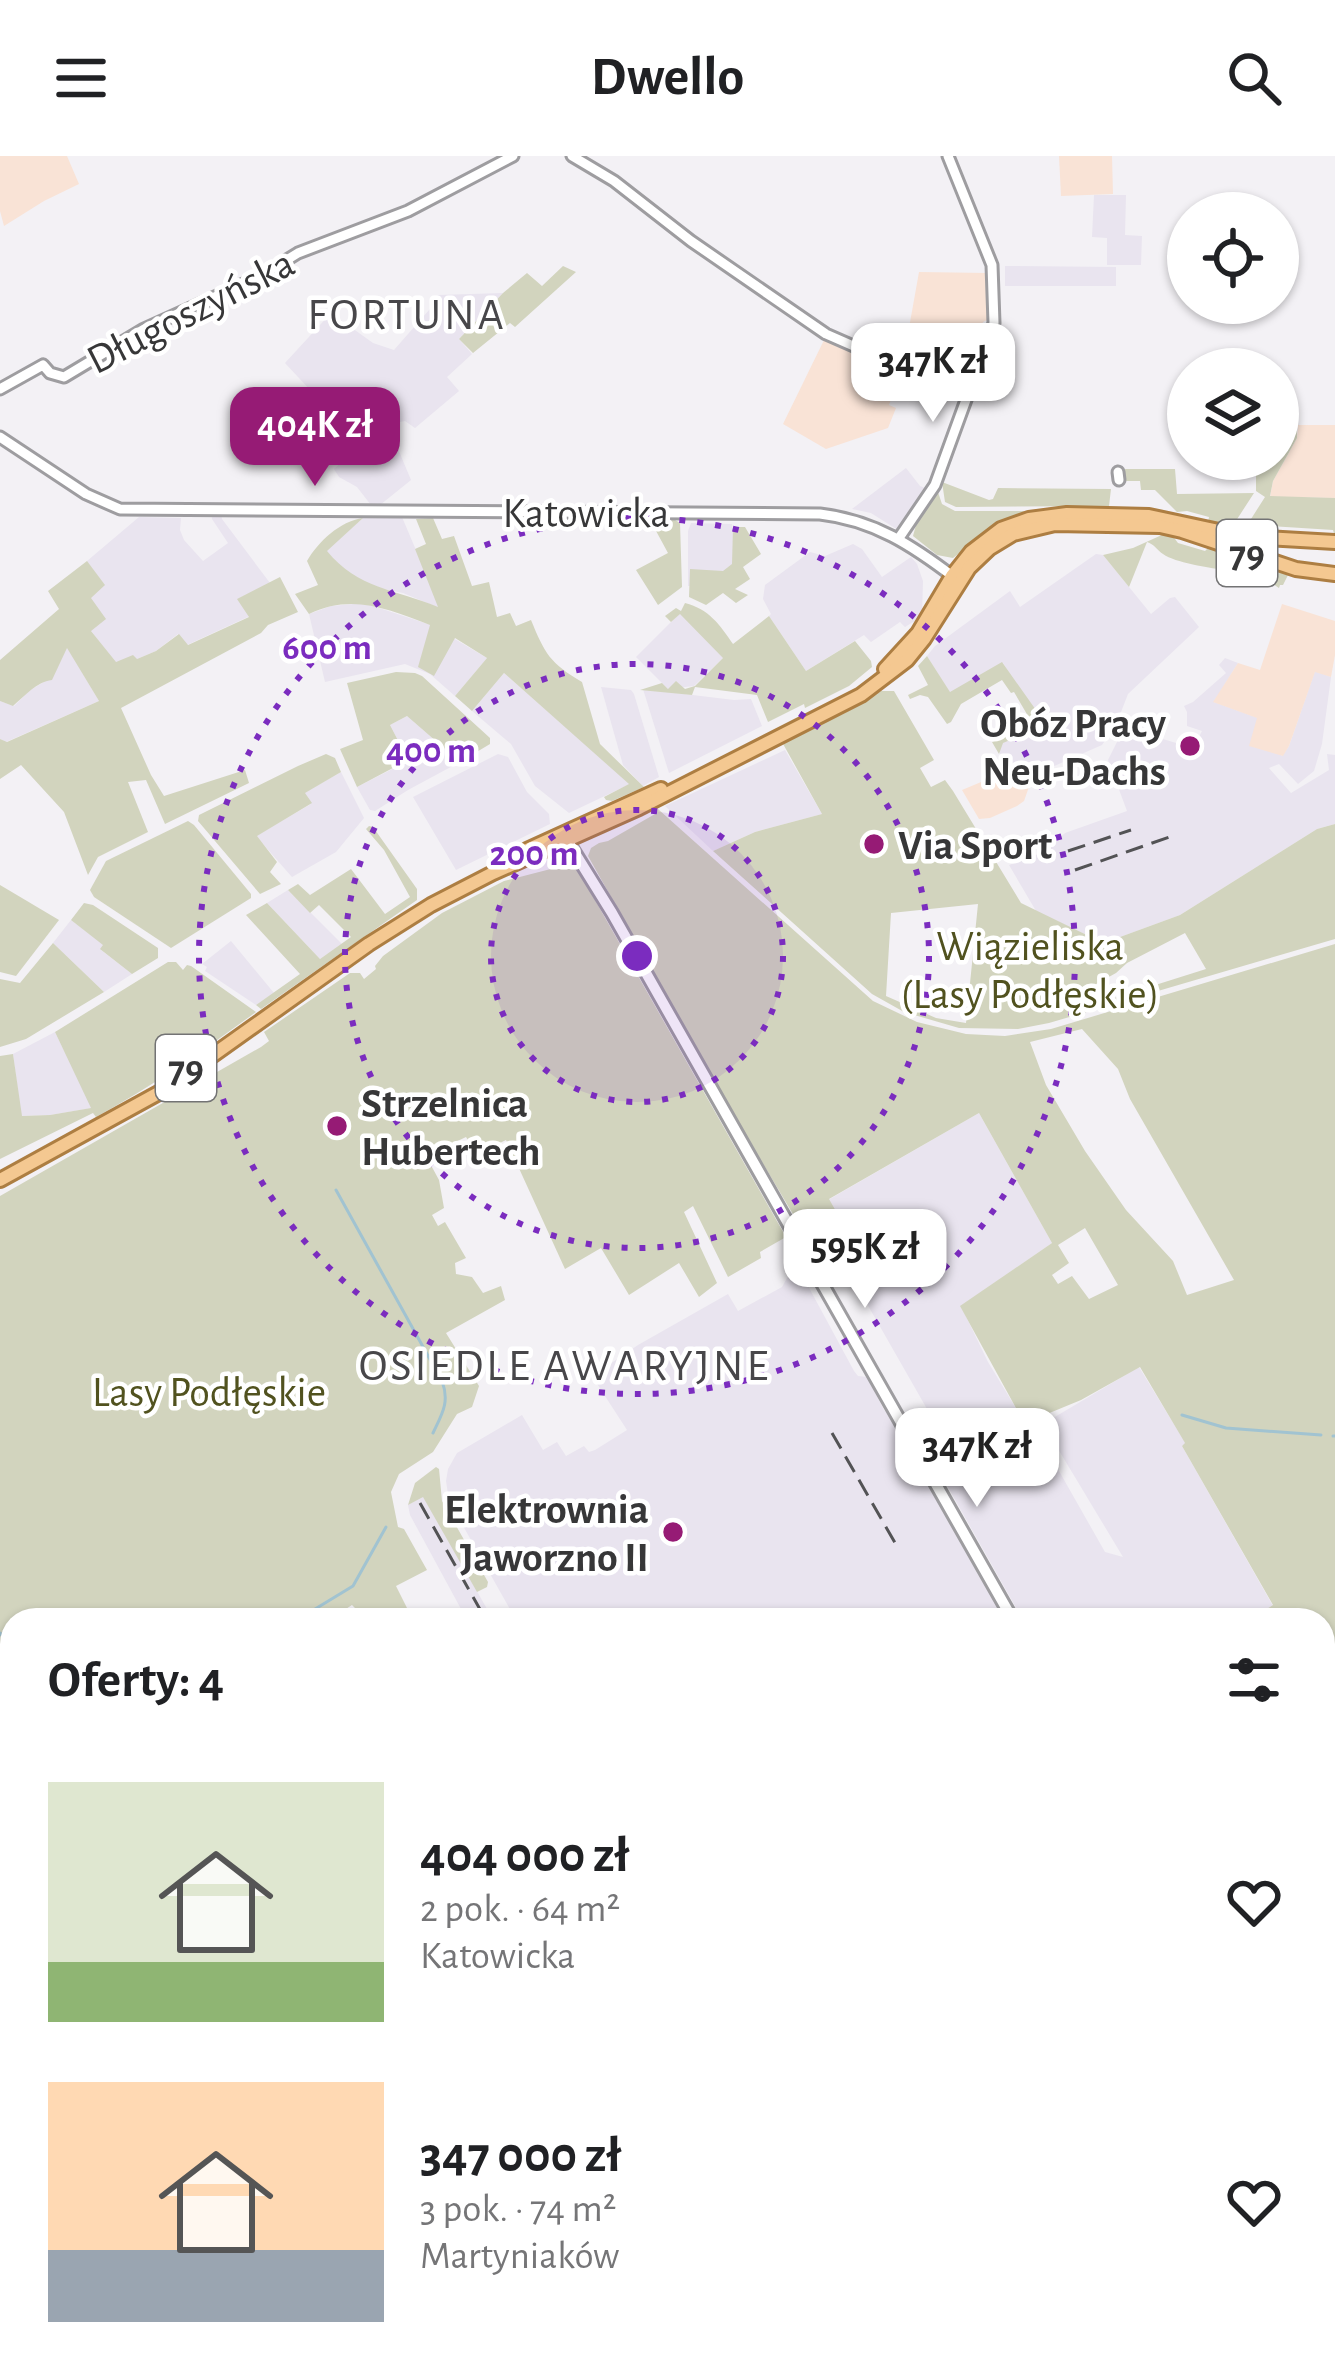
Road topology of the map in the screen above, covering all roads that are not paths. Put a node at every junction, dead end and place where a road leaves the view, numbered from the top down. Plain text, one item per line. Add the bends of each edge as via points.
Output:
1 (514, 156) edge
2 (572, 156) edge
3 (948, 156) edge
4 (971, 386) junction
5 (0, 389) edge
6 (0, 437) edge
7 (899, 538) junction
8 (1335, 542) edge
9 (964, 560) junction
10 (939, 565) junction
11 (1335, 574) edge
12 (956, 578) junction
13 (944, 589) junction
14 (570, 840) junction
15 (0, 1176) edge
16 (1006, 1608) edge

1 - 5 street, Długoszyńska via 408,211 298,253 64,376 43,365
2 - 4 street via 826,334
3 - 4 street via 992,265 994,323
4 - 7 street via 935,484
6 - 7 street, Katowicka via 120,509 811,514
7 - 10 street, Katowicka
8 - 9 main road, 79 via 1247,537 1149,516 1055,514 1001,530
9 - 10 street
9 - 12 main road, 79
10 - 12 street, Katowicka
10 - 13 street
11 - 12 main road, 79 via 1173,529 1058,524 1004,538
12 - 13 main road, 79
12 - 14 main road, 79 via 907,660 861,695
13 - 14 main road, 79 via 908,646 863,687
14 - 15 main road, 79 via 405,920 177,1082
14 - 16 main road

